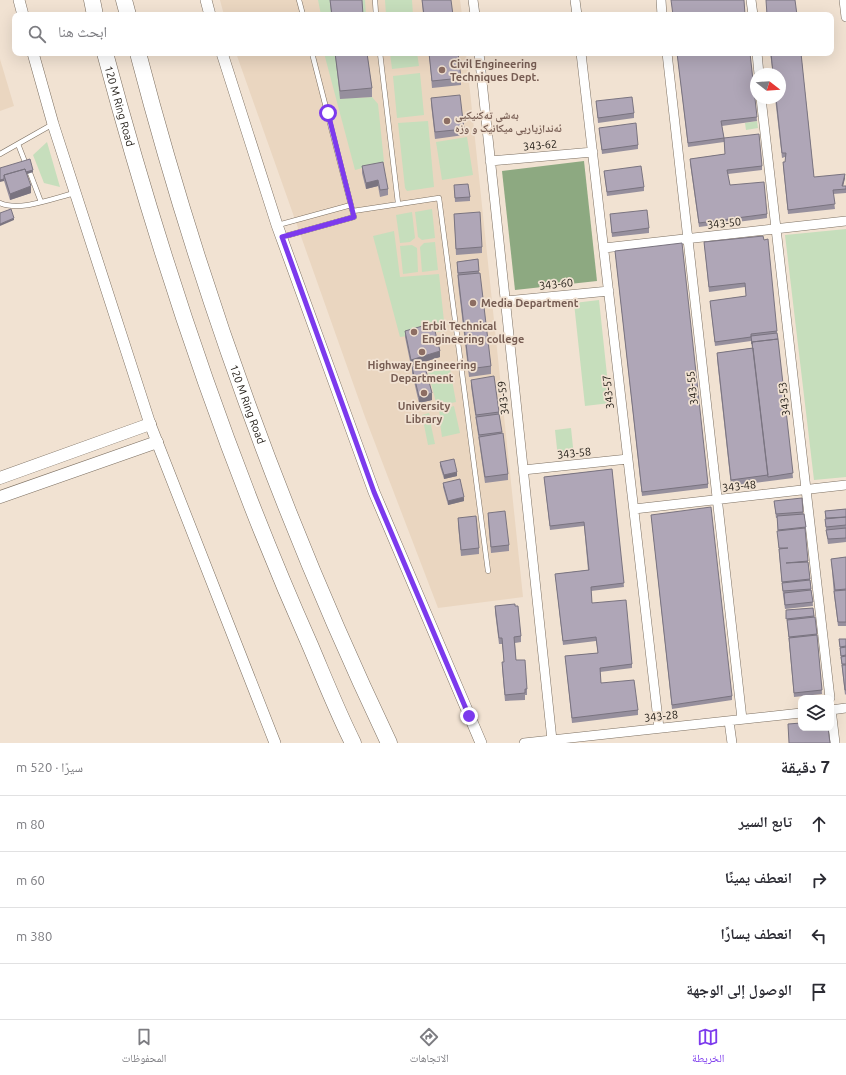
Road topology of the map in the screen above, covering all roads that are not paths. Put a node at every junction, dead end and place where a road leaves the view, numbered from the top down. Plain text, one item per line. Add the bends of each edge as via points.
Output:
1 (19, 0) edge
2 (92, 0) edge
3 (124, 0) edge
4 (206, 0) edge
5 (299, 0) edge
6 (375, 0) edge
7 (473, 0) edge
8 (575, 0) edge
9 (661, 0) edge
10 (751, 0) edge
11 (844, 0) edge
12 (22, 12) edge
13 (94, 12) edge
14 (127, 12) edge
15 (209, 12) edge
16 (302, 12) edge
17 (376, 12) edge
18 (475, 12) edge
19 (577, 12) edge
20 (662, 12) edge
21 (752, 12) edge
22 (846, 17) edge
23 (34, 56) edge
24 (106, 56) edge
25 (139, 56) edge
26 (223, 56) edge
27 (313, 56) edge
28 (380, 56) edge
29 (479, 56) edge
30 (581, 56) edge
31 (667, 56) edge
32 (757, 56) edge
33 (758, 68) edge
34 (762, 104) edge
35 (53, 124) junction
36 (18, 144) junction
37 (593, 152) junction
38 (0, 154) edge
39 (490, 161) junction
40 (25, 162) edge
41 (30, 173) edge
42 (75, 194) junction
43 (41, 202) junction
44 (0, 203) edge
45 (398, 203) junction
46 (351, 205) junction
47 (353, 211) junction
48 (846, 221) edge
49 (277, 225) junction
50 (776, 229) junction
51 (282, 237) junction
52 (686, 239) junction
53 (604, 248) junction
54 (608, 291) junction
55 (505, 301) junction
56 (150, 424) junction
57 (157, 442) junction
58 (628, 459) junction
59 (523, 470) junction
60 (0, 478) edge
61 (846, 485) edge
62 (806, 490) junction
63 (0, 497) edge
64 (717, 500) junction
65 (634, 509) junction
66 (488, 571) dead end
67 (830, 695) edge
68 (846, 708) edge
69 (834, 709) edge
70 (798, 713) edge
71 (742, 719) junction
72 (729, 721) junction
73 (659, 728) junction
74 (834, 731) edge
75 (552, 740) junction
76 (570, 741) edge
77 (275, 743) edge
78 (353, 743) edge
79 (388, 743) edge
80 (481, 743) edge
81 (524, 743) edge
82 (732, 743) edge
83 (835, 743) edge

1 - 12 street
2 - 13 highway
3 - 14 highway
4 - 15 street
5 - 16 lane
6 - 17 lane
7 - 18 street
8 - 19 street
9 - 20 street
10 - 21 street
11 - 22 street
23 - 35 street
24 - 78 highway, 120 M Ring Road via 160,245 218,417 289,598
25 - 79 highway, 120 M Ring Road via 174,183 241,388 313,573
26 - 49 street
27 - 46 lane
28 - 45 lane
29 - 39 street, 343-59
30 - 37 street, 343-57
31 - 52 street, 343-55
32 - 33 street
34 - 50 street, 343-53
35 - 36 lane
35 - 42 street
36 - 38 lane
36 - 40 lane
37 - 39 street, 343-62
37 - 53 street, 343-57
39 - 55 street, 343-59
41 - 43 lane
42 - 43 lane
42 - 56 street
43 - 44 lane via 10,207
45 - 47 lane
45 - 66 lane via 439,198
46 - 47 lane
46 - 49 lane
47 - 51 lane via 354,217
48 - 50 street, 343-50
49 - 51 street
50 - 52 street, 343-50
50 - 62 street, 343-53
51 - 80 street via 374,492
52 - 53 street, 343-50
52 - 64 street, 343-55
53 - 54 street, 343-57
54 - 55 street, 343-60
54 - 58 street, 343-57
55 - 59 street, 343-59
56 - 57 street
56 - 60 main road
57 - 63 main road
57 - 77 street
58 - 59 street, 343-58
58 - 65 street, 343-57
59 - 75 street, 343-59
61 - 62 street, 343-48
62 - 64 street, 343-48
62 - 67 street, 343-53
64 - 65 street, 343-48
64 - 71 street, 343-55
65 - 73 street, 343-57
68 - 69 street
70 - 71 street, 343-28
71 - 72 street, 343-28
72 - 73 street, 343-28
72 - 82 street
73 - 76 street, 343-28
74 - 83 street
75 - 76 street, 343-28
75 - 81 street, 343-28

